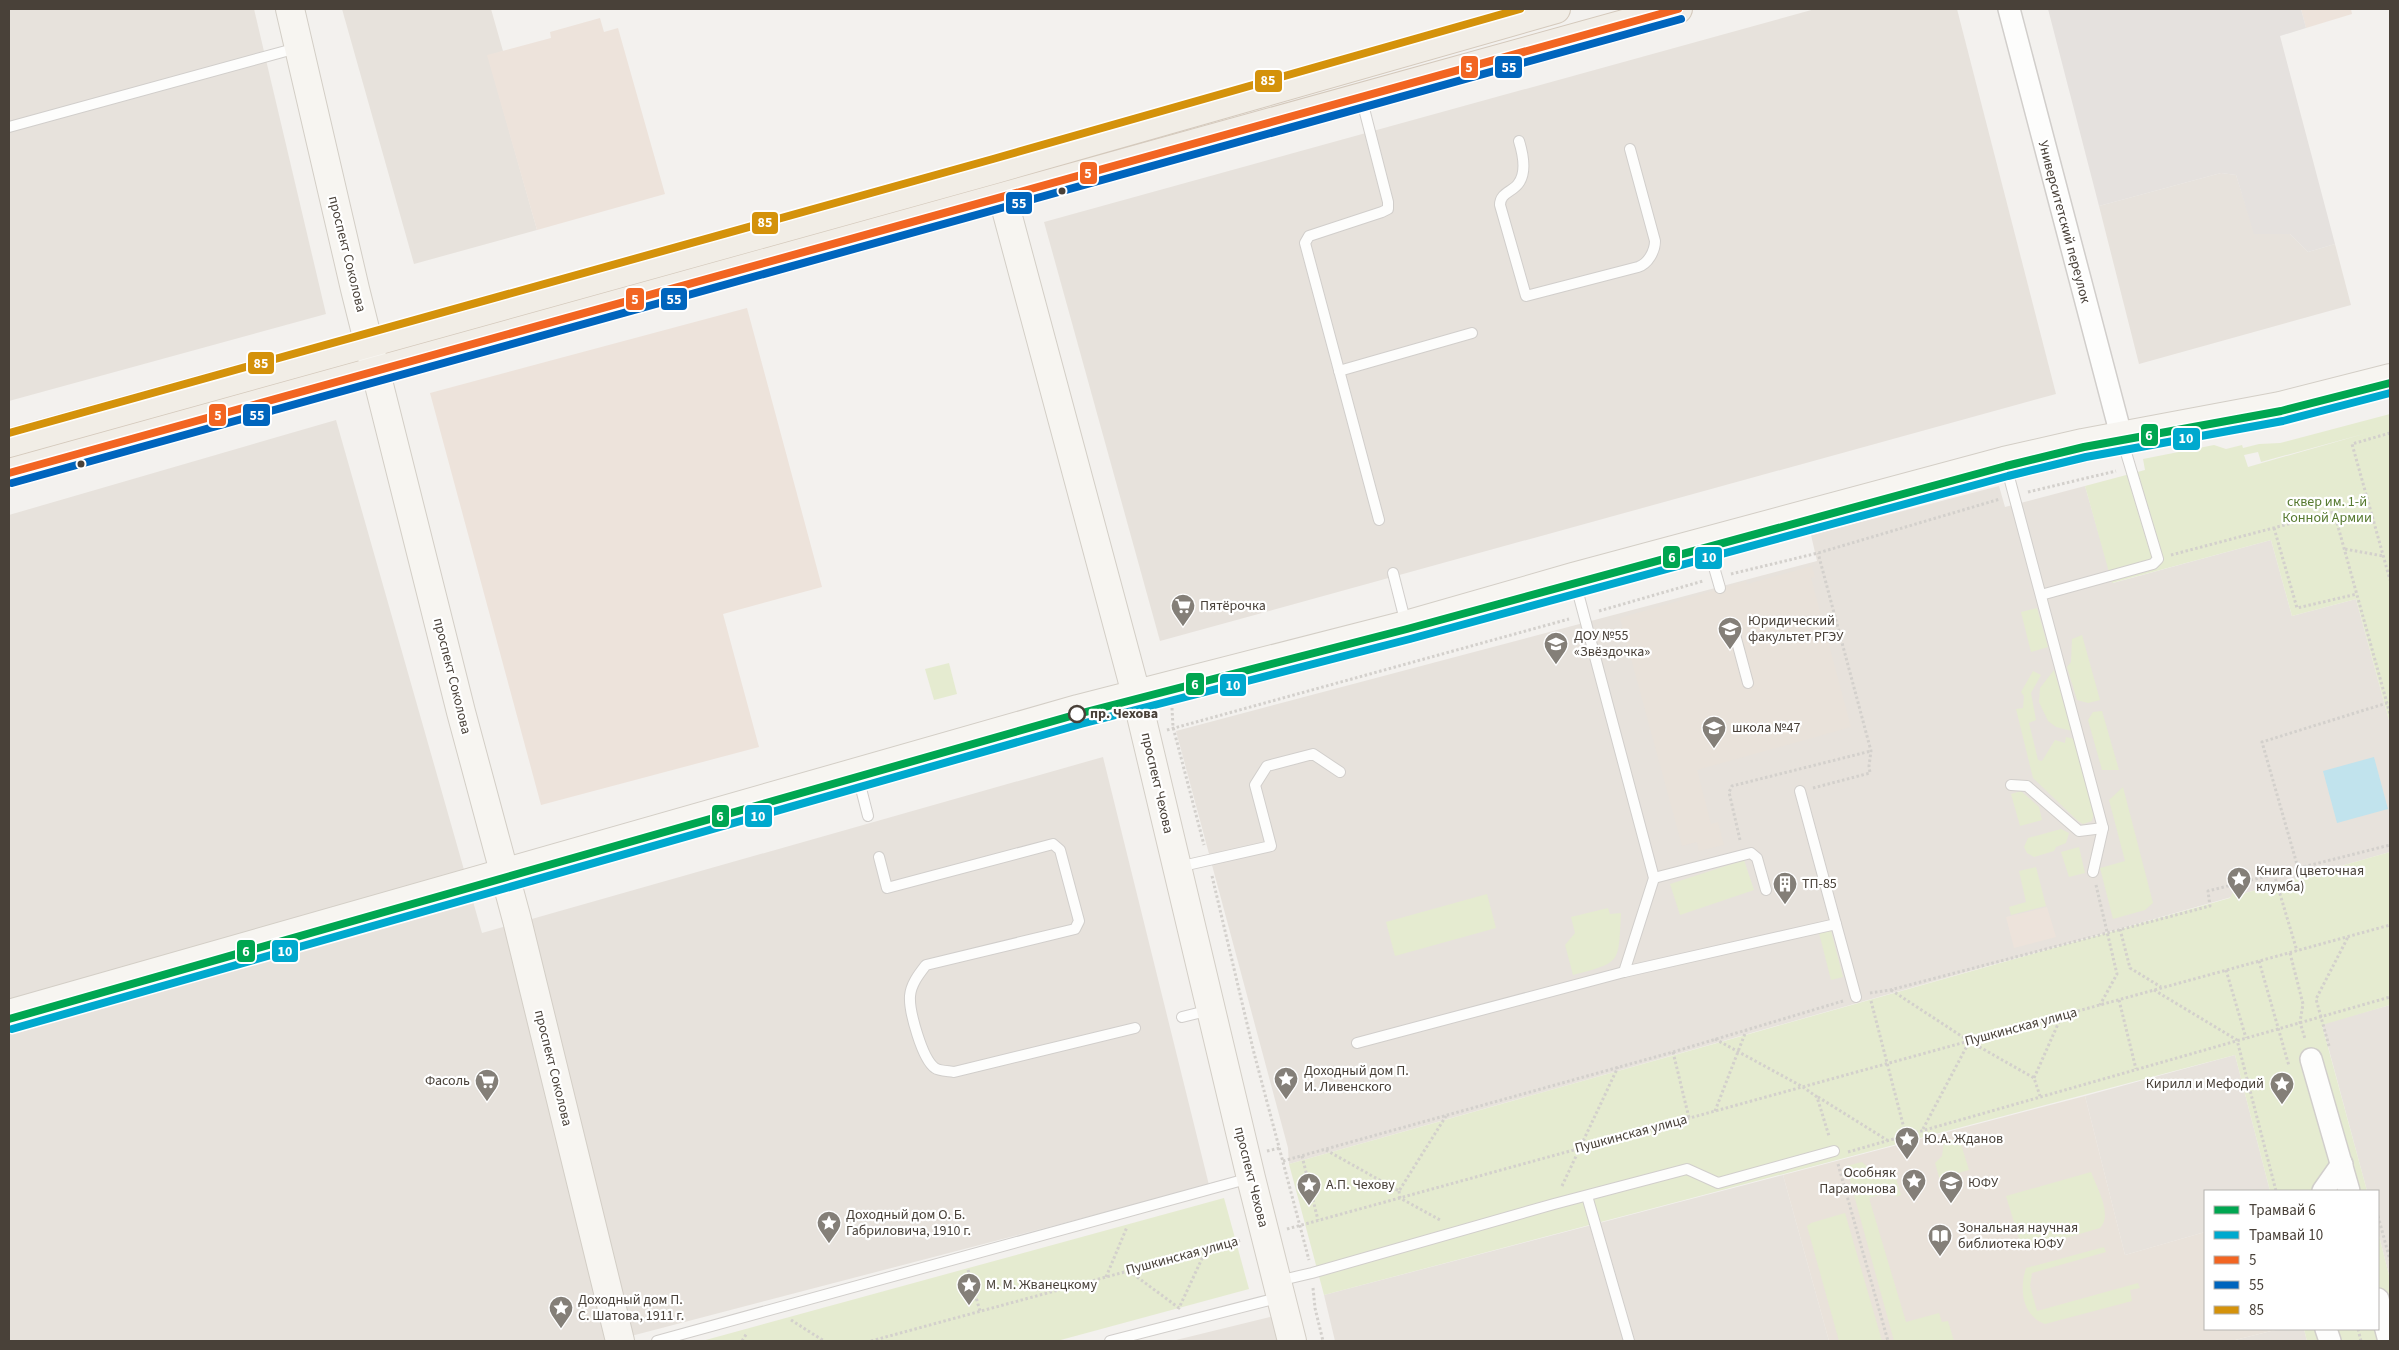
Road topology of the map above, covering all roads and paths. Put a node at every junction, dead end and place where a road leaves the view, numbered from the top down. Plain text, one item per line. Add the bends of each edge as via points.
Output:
1 (290, 9) edge
2 (1556, 9) edge
3 (1678, 9) edge
4 (2009, 9) edge
5 (298, 48) junction
6 (1361, 98) junction
7 (9, 127) edge
8 (1519, 141) dead end
9 (1630, 149) dead end
10 (1004, 198) junction
11 (1472, 333) dead end
12 (372, 357) junction
13 (1339, 371) junction
14 (2390, 378) edge
15 (2390, 433) edge
16 (2121, 435) junction
17 (9, 443) edge
18 (2004, 461) junction
19 (2131, 468) junction
20 (9, 473) edge
21 (2023, 493) dead end
22 (2004, 498) dead end
23 (1379, 520) dead end
24 (2274, 528) junction
25 (1706, 542) junction
26 (2345, 549) junction
27 (1818, 553) junction
28 (2382, 556) junction
29 (2158, 559) junction
30 (1393, 573) dead end
31 (1574, 577) junction
32 (1717, 577) junction
33 (2390, 580) edge
34 (1720, 588) dead end
35 (2041, 594) junction
36 (2357, 594) junction
37 (1584, 615) junction
38 (1406, 625) junction
39 (1733, 627) dead end
40 (1748, 684) dead end
41 (1170, 687) junction
42 (1136, 694) junction
43 (2390, 694) edge
44 (2386, 698) junction
45 (2387, 703) junction
46 (2390, 714) edge
47 (1174, 728) junction
48 (1871, 751) junction
49 (857, 772) junction
50 (1340, 772) dead end
51 (2011, 786) dead end
52 (1800, 791) joint
53 (868, 816) dead end
54 (2103, 828) junction
55 (2390, 845) edge
56 (1744, 855) junction
57 (879, 857) dead end
58 (1208, 860) junction
59 (1177, 867) junction
60 (2298, 868) junction
61 (2093, 872) joint
62 (503, 873) junction
63 (2274, 874) junction
64 (1654, 878) junction
65 (1766, 890) dead end
66 (1836, 924) junction
67 (2390, 925) edge
68 (2120, 929) junction
69 (2107, 932) junction
70 (2348, 936) junction
71 (2297, 951) junction
72 (2290, 952) junction
73 (2226, 970) junction
74 (1624, 972) junction
75 (2162, 988) junction
76 (1890, 990) junction
77 (2154, 990) junction
78 (1869, 993) junction
79 (1856, 997) junction
80 (2390, 997) edge
81 (2119, 1000) junction
82 (2100, 1005) junction
83 (1211, 1010) junction
84 (9, 1014) edge
85 (2062, 1015) junction
86 (1182, 1017) dead end
87 (2321, 1017) junction
88 (2300, 1022) junction
89 (1135, 1028) dead end
90 (1746, 1030) junction
91 (2246, 1038) junction
92 (1715, 1039) junction
93 (2237, 1040) junction
94 (1969, 1041) junction
95 (1357, 1043) dead end
96 (1736, 1051) junction
97 (1673, 1052) junction
98 (2321, 1056) junction
99 (1887, 1064) junction
100 (1618, 1066) junction
101 (2136, 1069) junction
102 (2034, 1078) junction
103 (1803, 1086) junction
104 (2040, 1096) junction
105 (1817, 1097) junction
106 (1715, 1111) junction
107 (1446, 1116) junction
108 (1689, 1118) junction
109 (1923, 1130) junction
110 (1906, 1136) junction
111 (1888, 1140) junction
112 (1579, 1148) junction
113 (1325, 1149) junction
114 (1835, 1154) junction
115 (1302, 1156) junction
116 (1283, 1161) junction
117 (2342, 1164) junction
118 (1251, 1178) junction
119 (2276, 1190) edge
120 (2324, 1190) edge
121 (2349, 1190) edge
122 (1399, 1191) junction
123 (1587, 1196) junction
124 (1400, 1198) junction
125 (1554, 1204) junction
126 (1134, 1210) junction
127 (2379, 1220) edge
128 (1318, 1221) junction
129 (1301, 1225) junction
130 (1460, 1230) junction
131 (1266, 1235) junction
132 (1207, 1249) junction
133 (964, 1257) junction
134 (2390, 1260) edge
135 (1129, 1270) junction
136 (1312, 1273) junction
137 (1106, 1277) junction
138 (1279, 1289) junction
139 (2379, 1303) edge
140 (773, 1310) junction
141 (980, 1311) junction
142 (620, 1341) edge
143 (657, 1341) edge
144 (824, 1341) edge
145 (871, 1341) edge
146 (1110, 1341) edge
147 (1292, 1341) edge
148 (1323, 1341) edge
149 (1629, 1341) edge
150 (1888, 1341) edge
151 (2389, 1341) edge

1 - 5 main road, проспект Соколова
2 - 12 main road via 996,169
3 - 6 main road
4 - 16 street, Университетский переулок
5 - 7 lane
5 - 12 main road, проспект Соколова
6 - 10 main road
6 - 13 lane via 1388,209 1308,236 1305,243
8 - 9 lane via 1524,161 1520,188 1502,196 1500,205 1526,296 1638,267 1646,262 1655,241
10 - 12 main road
10 - 42 main road, проспект Чехова
11 - 13 lane
12 - 17 main road
12 - 20 main road
12 - 62 main road, проспект Соколова
13 - 23 lane
14 - 16 main road via 2280,406
15 - 28 path via 2352,444
16 - 18 main road
16 - 19 lane
18 - 25 main road
18 - 35 lane
19 - 21 path
19 - 29 lane
22 - 27 path
24 - 26 path via 2334,512
24 - 29 path
24 - 36 path via 2297,608
25 - 31 main road
25 - 32 lane
26 - 28 path
26 - 36 path
27 - 32 path
27 - 48 path
28 - 33 path
29 - 35 lane via 2153,564
30 - 38 lane
31 - 37 lane
31 - 38 main road
32 - 34 lane
32 - 37 path
35 - 54 lane
36 - 44 path
37 - 47 path
37 - 64 lane
38 - 41 main road
39 - 40 lane
41 - 42 main road
41 - 47 path
42 - 49 main road
42 - 59 main road, проспект Чехова
43 - 44 path
44 - 45 path
45 - 46 path
45 - 60 path via 2262,742
47 - 58 path
48 - 52 path via 1870,773
48 - 56 path via 1732,786 1729,792
49 - 53 lane
49 - 62 main road
50 - 58 lane via 1313,754 1267,766 1256,785 1271,846
51 - 54 lane via 2027,786 2079,831
52 - 66 lane
54 - 61 lane
55 - 60 path
56 - 64 lane
56 - 65 lane via 1751,853 1757,858
57 - 89 lane via 887,888 1053,844 1060,850 1079,921 1074,929 926,965 910,996 918,1037 926,1058 936,1070 954,1072
58 - 59 lane
58 - 116 path
59 - 83 main road, проспект Чехова
60 - 63 path
61 - 69 path
62 - 84 main road
62 - 142 main road, проспект Соколова
63 - 68 path via 2208,892 2210,906
63 - 71 path
64 - 74 lane
66 - 74 lane
66 - 79 lane
67 - 70 path, Пушкинская улица
68 - 69 path
68 - 75 path via 2130,968
69 - 76 path
69 - 82 path via 2117,974
70 - 71 path, Пушкинская улица
70 - 87 path via 2316,999
71 - 72 path, Пушкинская улица
72 - 73 path, Пушкинская улица
72 - 88 path via 2303,1004
73 - 75 path, Пушкинская улица
73 - 91 path
74 - 95 lane
75 - 77 path, Пушкинская улица
76 - 78 path
76 - 94 path
77 - 81 path, Пушкинская улица
77 - 93 path
78 - 79 path
78 - 99 path
79 - 90 path
80 - 87 path
81 - 82 path, Пушкинская улица
81 - 101 path
82 - 85 path, Пушкинская улица
83 - 86 lane
83 - 118 main road, проспект Чехова
85 - 94 path, Пушкинская улица
85 - 102 path
87 - 88 path
87 - 98 path
88 - 91 path
88 - 98 path
90 - 92 path
90 - 96 path
91 - 93 path
92 - 96 path
92 - 97 path
93 - 101 path
93 - 119 path
94 - 99 path, Пушкинская улица
94 - 102 path
94 - 109 path
96 - 103 path
96 - 106 path
97 - 100 path
97 - 108 path
98 - 117 street
99 - 103 path, Пушкинская улица
99 - 110 path
100 - 107 path
100 - 112 path
101 - 104 path
102 - 104 path
103 - 105 path
103 - 106 path, Пушкинская улица
104 - 109 path
105 - 111 path
105 - 114 path
106 - 108 path, Пушкинская улица
107 - 113 path
107 - 122 path
108 - 112 path, Пушкинская улица
109 - 110 path
110 - 111 path
111 - 114 path
112 - 124 path, Пушкинская улица
112 - 125 path
113 - 115 path
113 - 122 path
114 - 123 lane via 1718,1183 1687,1169
114 - 150 path
115 - 116 path
115 - 128 path
116 - 129 path
117 - 120 street
117 - 121 street
118 - 126 lane
118 - 131 main road, проспект Чехова
122 - 124 path
123 - 125 lane
123 - 149 lane
124 - 128 path, Пушкинская улица
124 - 130 path
125 - 130 lane
126 - 133 lane
126 - 137 path
127 - 134 path
128 - 129 path, Пушкинская улица
129 - 131 path, Пушкинская улица
129 - 136 path
130 - 136 lane
131 - 132 path, Пушкинская улица
131 - 138 main road, проспект Чехова
132 - 135 path, Пушкинская улица
132 - 135 path via 1179,1308
133 - 140 lane
133 - 141 path
135 - 137 path, Пушкинская улица
136 - 138 lane
136 - 148 path via 1315,1308
137 - 141 path, Пушкинская улица
138 - 146 lane
138 - 147 main road, проспект Чехова
139 - 151 street
140 - 143 lane
140 - 144 path
141 - 145 path, Пушкинская улица

